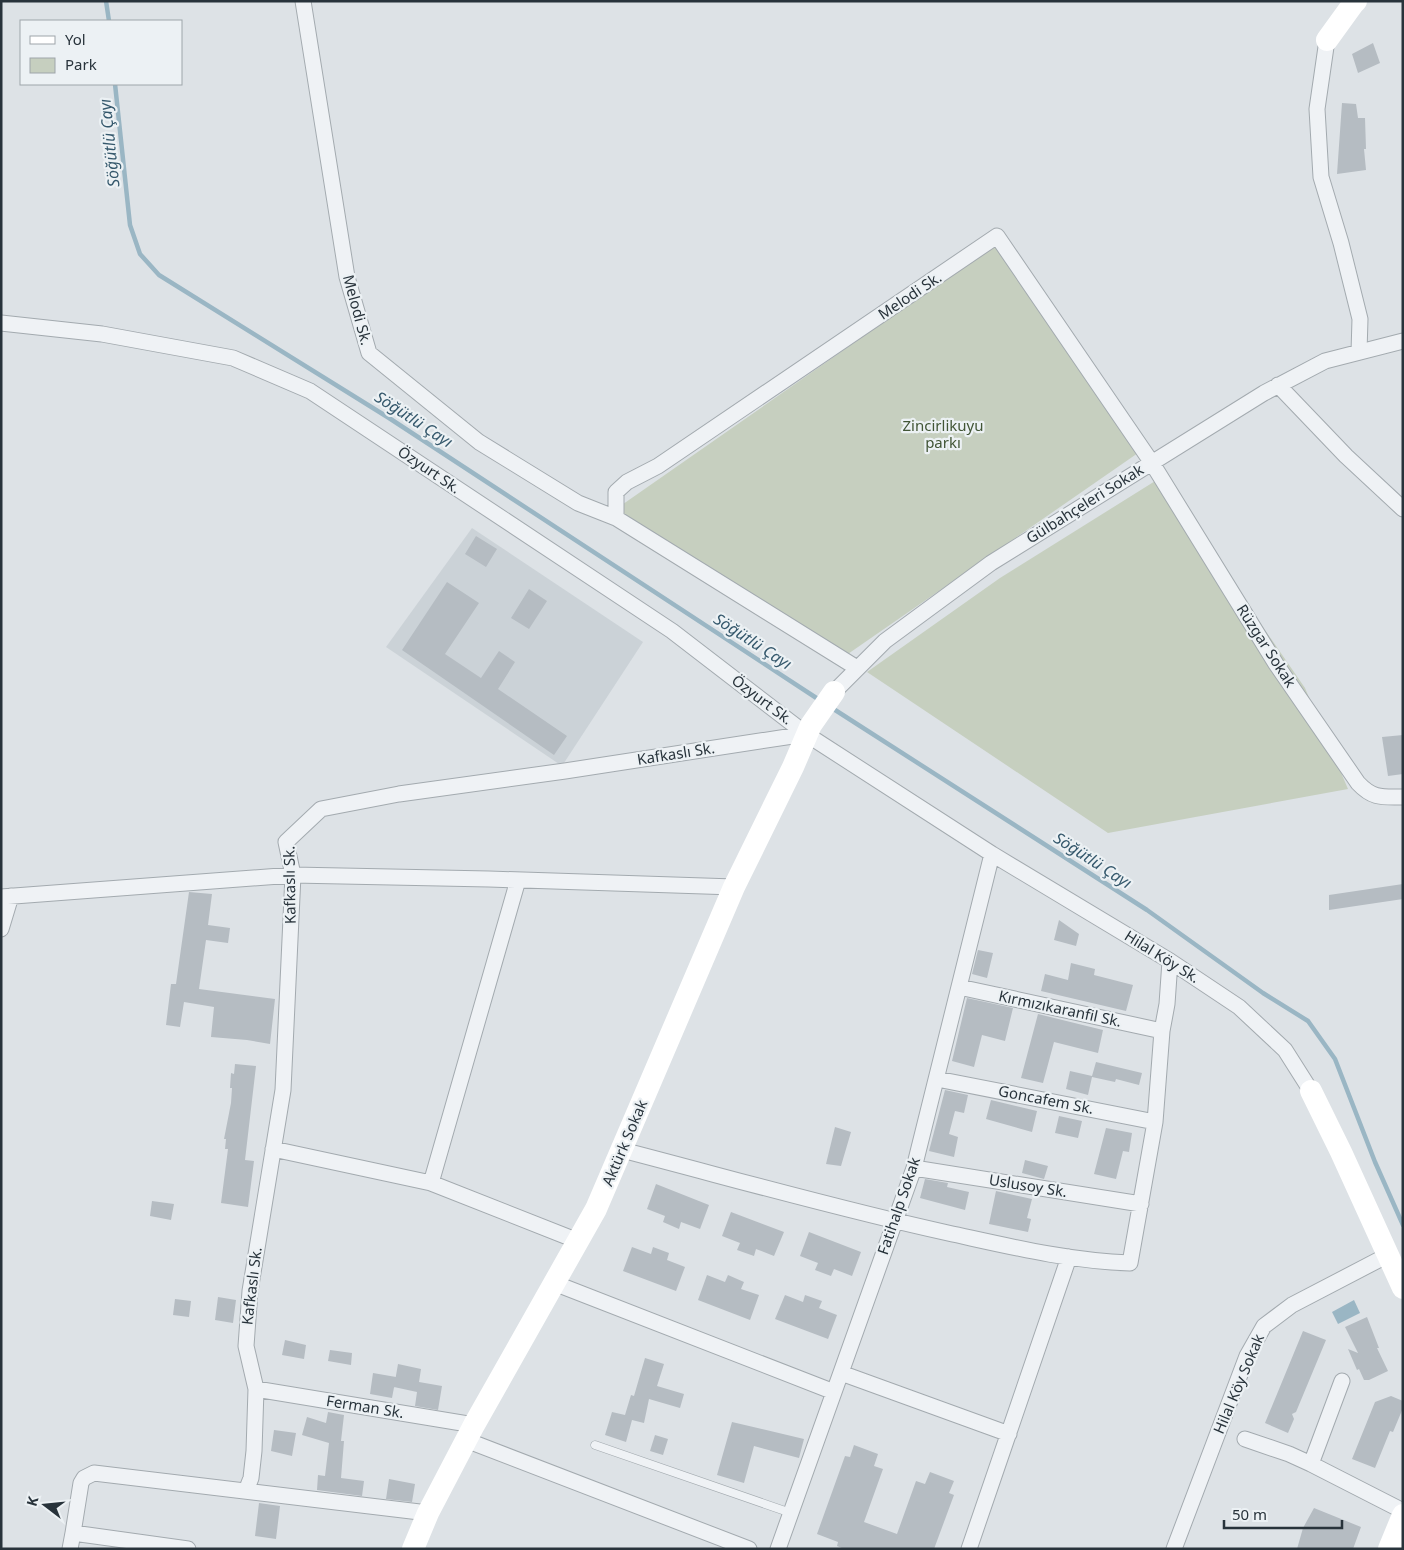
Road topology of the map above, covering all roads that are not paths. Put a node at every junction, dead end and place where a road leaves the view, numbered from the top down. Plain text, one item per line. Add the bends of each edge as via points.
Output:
1 (303, 1) edge
2 (1356, 1) edge
3 (1327, 40) joint
4 (1, 323) edge
5 (1403, 341) edge
6 (1359, 352) junction
7 (1278, 385) junction
8 (1152, 463) junction
9 (1403, 509) edge
10 (616, 518) junction
11 (857, 668) junction
12 (834, 692) joint
13 (809, 729) junction
14 (1403, 797) edge
15 (992, 854) junction
16 (293, 875) junction
17 (518, 880) junction
18 (734, 887) junction
19 (6, 897) edge
20 (1, 929) edge
21 (1170, 961) junction
22 (959, 987) junction
23 (1162, 1031) junction
24 (937, 1079) junction
25 (1311, 1091) joint
26 (1155, 1122) junction
27 (273, 1150) junction
28 (622, 1150) junction
29 (914, 1168) junction
30 (431, 1183) junction
31 (1141, 1204) junction
32 (895, 1221) junction
33 (578, 1241) junction
34 (1388, 1255) junction
35 (1069, 1257) junction
36 (554, 1283) junction
37 (1403, 1288) edge
38 (840, 1373) junction
39 (1342, 1380) dead end
40 (256, 1389) junction
41 (834, 1392) junction
42 (470, 1433) junction
43 (1009, 1434) junction
44 (1245, 1439) dead end
45 (595, 1444) dead end
46 (1312, 1464) junction
47 (246, 1490) junction
48 (1403, 1511) edge
49 (428, 1513) junction
50 (791, 1513) junction
51 (1403, 1515) edge
52 (73, 1533) junction
53 (70, 1549) edge
54 (188, 1549) edge
55 (413, 1549) edge
56 (749, 1549) edge
57 (778, 1549) edge
58 (969, 1549) edge
59 (1174, 1549) edge
60 (1389, 1549) edge

1 - 10 street, Melodi Sk. via 347,276 369,353 479,442 578,503
2 - 3 street
3 - 6 street via 1317,109 1321,177 1360,319
4 - 13 street, Özyurt Sk. via 102,334 233,358 310,392 672,631
5 - 6 street, Gülbahçeleri Sokak
6 - 7 street, Gülbahçeleri Sokak via 1325,361
7 - 8 street, Gülbahçeleri Sokak
7 - 9 street via 1346,456
8 - 10 street, Melodi Sk. via 997,236 658,466 627,482 616,492
8 - 11 street, Gülbahçeleri Sokak via 991,563 885,641
8 - 14 street, Rüzgar Sokak via 1276,664 1358,783 1368,794
10 - 11 street, Melodi Sk.
11 - 12 street, Gülbahçeleri Sokak
12 - 13 street, Aktürk Sokak
13 - 15 street, Hilal Köy Sk.
13 - 16 street, Kafkaslı Sk. via 320,809 286,842
13 - 18 street, Aktürk Sokak
15 - 21 street, Hilal Köy Sk.
15 - 22 street, Fatihalp Sokak
16 - 17 street
16 - 19 street
16 - 27 street, Kafkaslı Sk. via 283,1090
17 - 18 street
17 - 30 street
18 - 28 street, Aktürk Sokak
19 - 20 street
21 - 23 street
21 - 25 street, Hilal Köy Sk. via 1240,1007 1285,1050
22 - 23 street, Kırmızıkaranfil Sk.
22 - 24 street, Fatihalp Sokak
23 - 26 street
24 - 26 street, Goncafem Sk.
24 - 29 street, Fatihalp Sokak
25 - 34 street, Hilal Köy Sk.
26 - 31 street
27 - 30 street
27 - 40 street, Kafkaslı Sk. via 250,1291 246,1346
28 - 32 street
28 - 33 street, Aktürk Sokak
29 - 31 street, Uslusoy Sk.
29 - 32 street, Fatihalp Sokak
30 - 33 street
31 - 35 street via 1130,1263
32 - 35 street
32 - 38 street, Fatihalp Sokak
33 - 36 street, Aktürk Sokak
34 - 37 street, Hilal Köy Sk.
34 - 59 street, Hilal Köy Sokak via 1292,1305 1264,1326 1247,1356
35 - 43 street
36 - 41 street
36 - 42 street, Aktürk Sokak
38 - 41 street, Fatihalp Sokak
38 - 43 street
39 - 46 street
40 - 42 street, Ferman Sk.
40 - 47 street, Kafkaslı Sk. via 254,1451
41 - 50 street, Fatihalp Sokak
42 - 49 street, Aktürk Sokak
42 - 56 street, Ferman Sk.
43 - 58 street
44 - 46 street
45 - 50 lane
46 - 48 street
47 - 49 street
47 - 52 street via 94,1473 81,1483
49 - 55 street, Aktürk Sokak
50 - 57 street, Fatihalp Sokak
51 - 60 street
52 - 53 street
52 - 54 street

